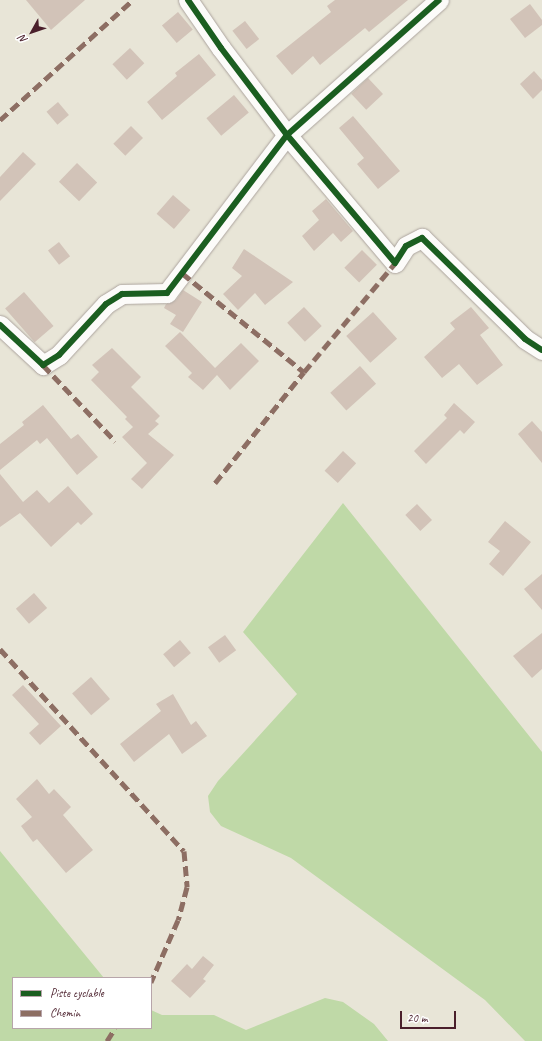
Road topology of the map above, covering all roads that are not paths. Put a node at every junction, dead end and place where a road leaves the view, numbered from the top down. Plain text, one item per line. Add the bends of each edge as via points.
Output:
1 (188, 0) edge
2 (439, 0) edge
3 (287, 135) junction
4 (0, 325) edge
5 (542, 350) edge

1 - 3 street
2 - 3 street
3 - 4 street via 167,293 122,294 106,304 59,355 43,365
3 - 5 street via 395,263 406,246 422,238 525,339

